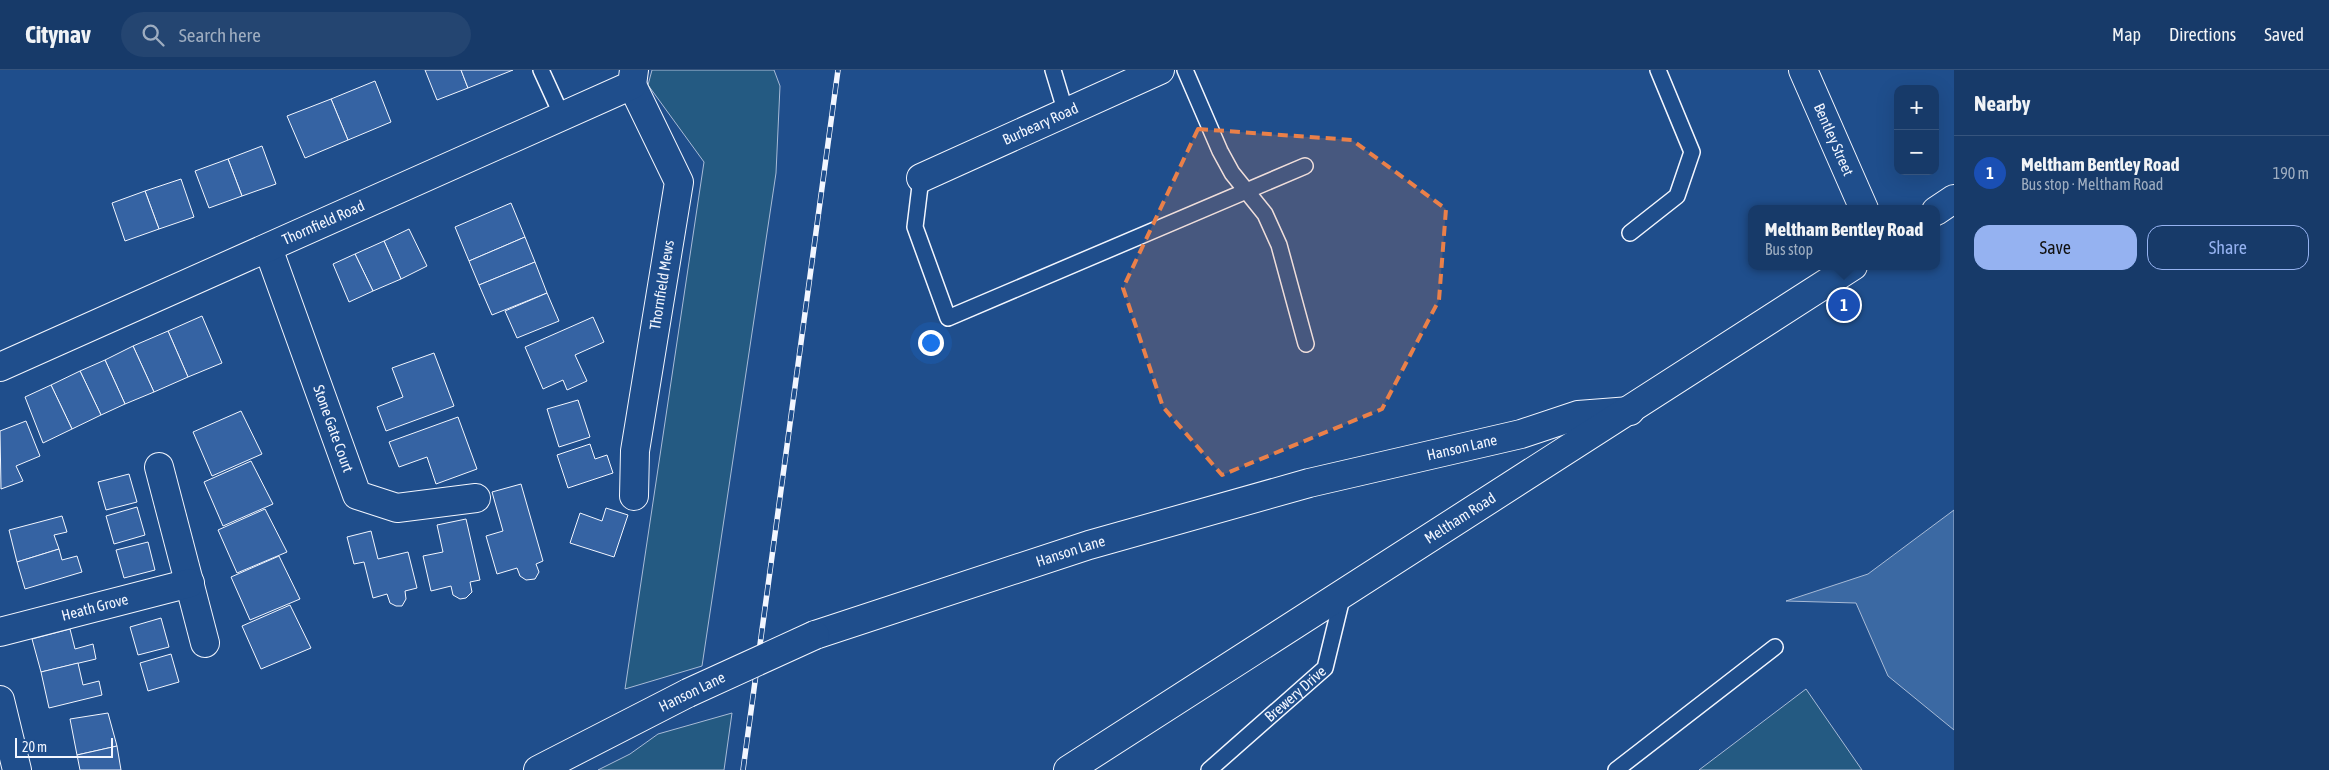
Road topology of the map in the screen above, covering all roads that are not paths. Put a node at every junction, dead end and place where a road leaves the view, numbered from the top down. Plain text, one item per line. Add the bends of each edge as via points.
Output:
1 (542, 70) edge
2 (1053, 70) edge
3 (1160, 70) edge
4 (1185, 70) edge
5 (1658, 70) edge
6 (1803, 70) edge
7 (633, 77) edge
8 (1066, 113) junction
9 (562, 116) junction
10 (1306, 166) dead end
11 (921, 178) joint
12 (1246, 190) junction
13 (1954, 199) edge
14 (1862, 205) edge
15 (1940, 208) edge
16 (1630, 233) dead end
17 (268, 248) junction
18 (1847, 270) edge
19 (1306, 344) dead end
20 (0, 368) edge
21 (1630, 411) junction
22 (159, 467) dead end
23 (634, 496) dead end
24 (476, 498) dead end
25 (190, 583) junction
26 (1343, 594) junction
27 (0, 632) edge
28 (205, 644) dead end
29 (1775, 647) dead end
30 (1, 705) edge
31 (17, 770) edge
32 (538, 770) edge
33 (1068, 770) edge
34 (1209, 770) edge
35 (1616, 770) edge

1 - 9 lane
2 - 8 lane
3 - 8 street, Burbeary Road
4 - 12 lane via 1220,152
5 - 16 lane via 1692,152 1677,196
6 - 14 street, Bentley Street
7 - 9 street, Thornfield Road
7 - 23 street, Thornfield Mews via 679,182 635,451
8 - 11 street, Burbeary Road
9 - 17 street, Thornfield Road
10 - 12 lane
11 - 12 lane via 915,227 948,318
12 - 19 lane via 1265,214 1279,246
13 - 15 street
17 - 20 street, Thornfield Road
17 - 24 street, Stone Gate Court via 357,495 397,508
18 - 21 street, Meltham Road
21 - 26 street, Meltham Road
21 - 32 street, Hanson Lane, bridge via 1578,415 1521,434 1290,489 1089,545 814,635 688,693
22 - 25 street
25 - 27 street, Heath Grove
25 - 28 street
26 - 33 street, Meltham Road
26 - 34 lane, Brewery Drive via 1324,668
29 - 35 lane
30 - 31 street

